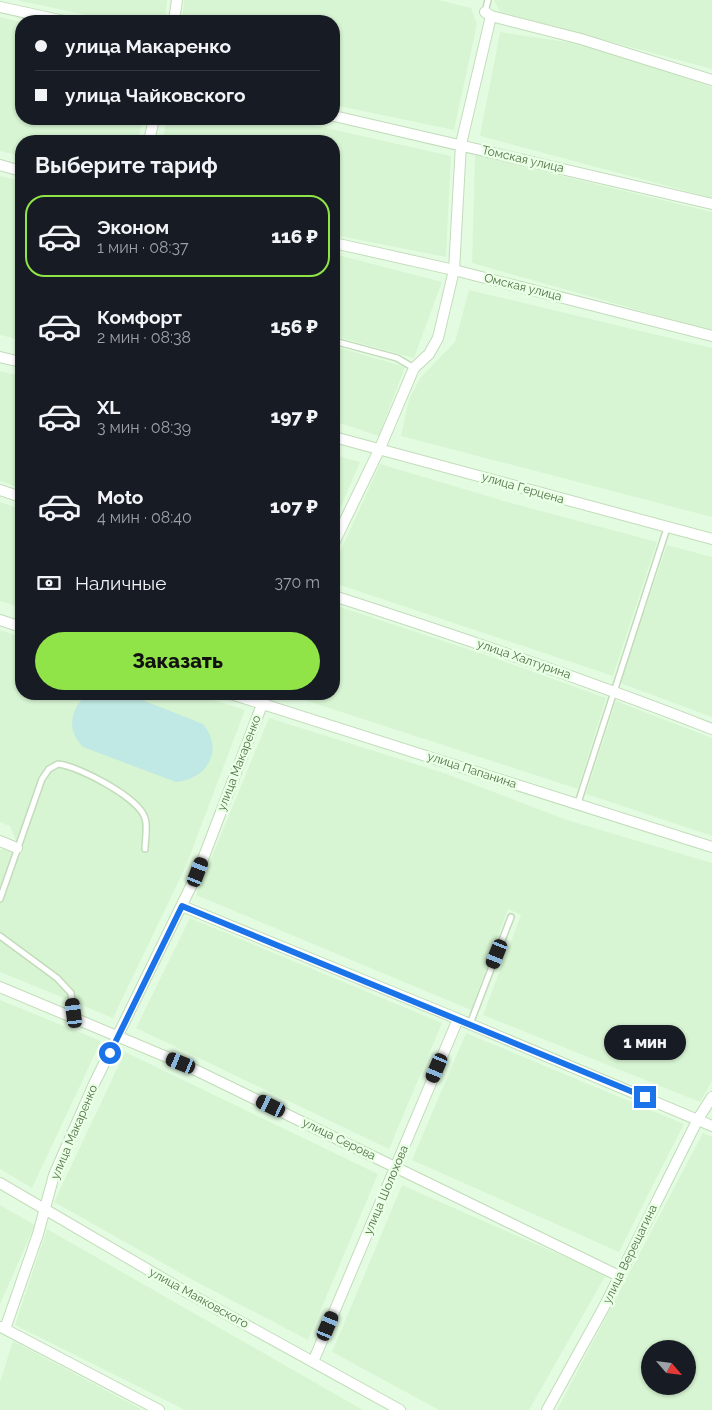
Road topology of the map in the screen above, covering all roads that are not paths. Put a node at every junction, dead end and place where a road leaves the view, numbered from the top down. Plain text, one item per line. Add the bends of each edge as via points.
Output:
1 (177, 0) edge
2 (488, 0) edge
3 (0, 7) edge
4 (488, 14) junction
5 (37, 15) edge
6 (175, 15) edge
7 (712, 80) edge
8 (340, 117) edge
9 (461, 144) junction
10 (0, 165) edge
11 (15, 169) edge
12 (712, 204) edge
13 (340, 244) edge
14 (454, 270) junction
15 (712, 336) edge
16 (340, 343) edge
17 (0, 357) edge
18 (15, 361) edge
19 (414, 368) junction
20 (340, 438) edge
21 (380, 448) junction
22 (0, 490) edge
23 (15, 495) edge
24 (667, 528) junction
25 (340, 531) edge
26 (712, 539) edge
27 (340, 598) edge
28 (0, 620) edge
29 (15, 625) edge
30 (613, 690) junction
31 (264, 700) edge
32 (267, 700) edge
33 (712, 729) edge
34 (578, 803) junction
35 (0, 840) edge
36 (17, 848) junction
37 (712, 848) edge
38 (145, 849) dead end
39 (0, 899) edge
40 (182, 906) junction
41 (511, 917) dead end
42 (0, 936) edge
43 (0, 987) edge
44 (74, 1018) junction
45 (458, 1019) junction
46 (470, 1024) junction
47 (117, 1037) junction
48 (712, 1097) edge
49 (698, 1119) junction
50 (712, 1126) edge
51 (396, 1166) junction
52 (0, 1183) edge
53 (45, 1210) junction
54 (619, 1276) junction
55 (3, 1328) edge
56 (313, 1362) junction
57 (159, 1410) edge
58 (400, 1410) edge
59 (547, 1410) edge

1 - 6 street
2 - 4 lane
3 - 5 street
4 - 7 street
4 - 9 street
8 - 9 street, Томская улица
9 - 12 street, Томская улица
9 - 14 street
10 - 11 street
13 - 14 street, Омская улица
14 - 15 street, Омская улица
14 - 19 street via 438,338 429,354
16 - 19 lane via 397,358
17 - 18 street
19 - 21 street
20 - 21 street, улица Герцена
21 - 24 street, улица Герцена
21 - 25 street
22 - 23 street
24 - 26 street, улица Герцена
24 - 30 lane
27 - 30 street, улица Халтурина
28 - 29 street
30 - 33 street, улица Халтурина
30 - 34 lane
31 - 40 street, улица Макаренко
32 - 34 street, улица Папанина
34 - 37 street, улица Папанина
35 - 36 street
36 - 38 lane via 42,779 58,764 80,769 134,803 146,820
36 - 39 lane
40 - 45 street
40 - 47 street, улица Макаренко
41 - 46 lane
42 - 44 lane via 57,978 71,993
43 - 44 street, улица Серова
44 - 47 street, улица Серова
45 - 46 street
45 - 51 street, улица Шолохова
46 - 49 street
47 - 51 street, улица Серова via 181,1063
47 - 53 street, улица Макаренко via 54,1175
48 - 49 street, улица Верещагина
49 - 50 street
49 - 54 street, улица Верещагина
51 - 54 street, улица Серова
51 - 56 street, улица Шолохова
52 - 53 street, улица Маяковского
53 - 55 street, улица Макаренко
53 - 56 street, улица Маяковского
54 - 59 street, улица Верещагина
55 - 57 street
56 - 58 street, улица Маяковского

